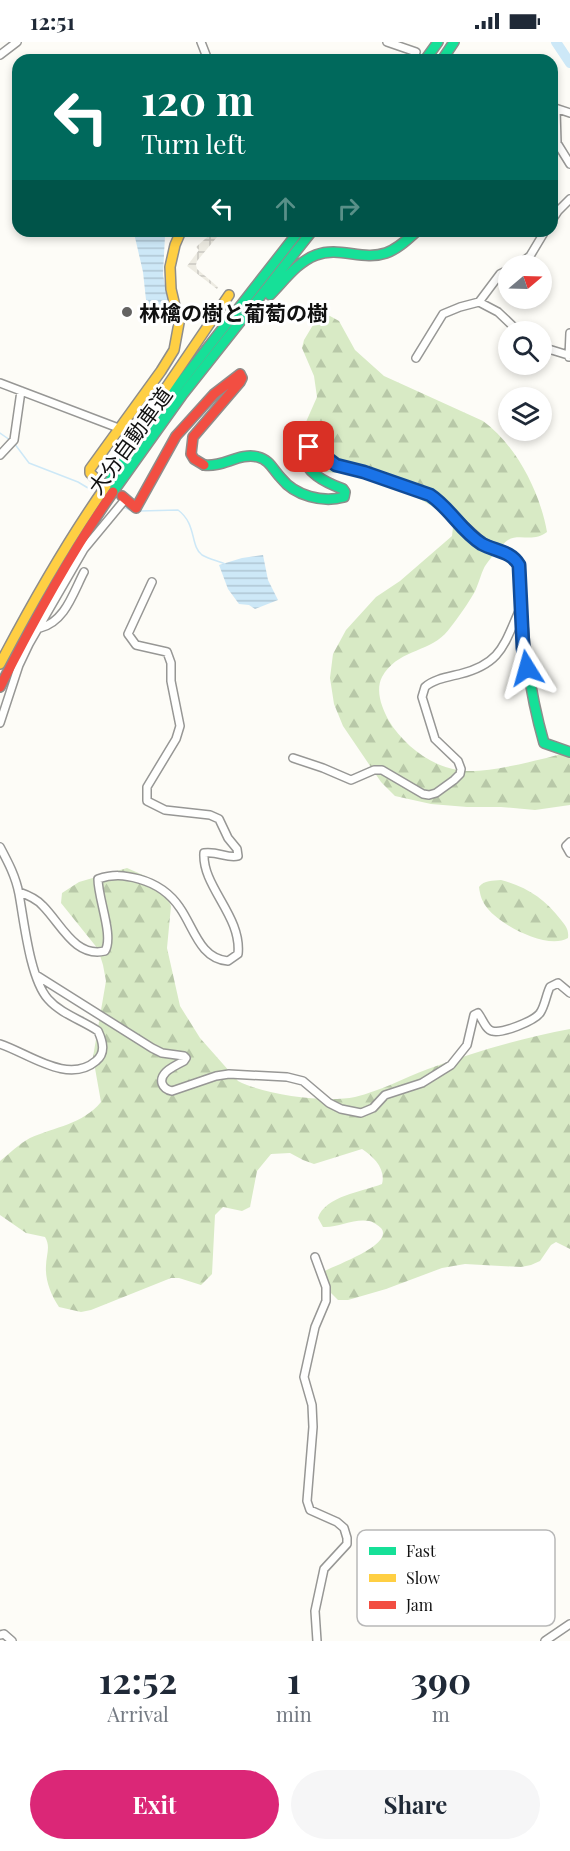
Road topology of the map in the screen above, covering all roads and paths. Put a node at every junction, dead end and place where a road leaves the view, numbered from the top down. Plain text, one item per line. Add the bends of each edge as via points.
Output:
1 (17, 42) edge
2 (387, 42) edge
3 (456, 42) edge
4 (413, 48) edge
5 (447, 54) edge
6 (0, 55) edge
7 (558, 145) edge
8 (570, 164) edge
9 (570, 200) edge
10 (558, 212) edge
11 (179, 237) edge
12 (294, 237) edge
13 (307, 237) edge
14 (410, 237) edge
15 (541, 237) edge
16 (531, 255) edge
17 (498, 277) edge
18 (229, 295) dead end
19 (479, 302) junction
20 (507, 321) edge
21 (570, 333) edge
22 (552, 351) edge
23 (569, 357) edge
24 (416, 358) dead end
25 (0, 383) edge
26 (21, 391) junction
27 (161, 424) junction
28 (121, 429) junction
29 (0, 455) edge
30 (94, 477) dead end
31 (122, 501) joint
32 (91, 505) junction
33 (84, 572) dead end
34 (152, 582) dead end
35 (521, 608) junction
36 (40, 628) junction
37 (0, 664) edge
38 (0, 687) edge
39 (2, 706) edge
40 (0, 723) edge
41 (570, 752) edge
42 (293, 758) dead end
43 (570, 842) edge
44 (0, 847) edge
45 (570, 853) edge
46 (19, 892) junction
47 (36, 975) junction
48 (570, 993) edge
49 (0, 1044) edge
50 (315, 1257) dead end
51 (570, 1624) edge
52 (0, 1635) edge
53 (12, 1641) edge
54 (317, 1641) edge
55 (545, 1641) edge

1 - 6 street
2 - 4 street
3 - 5 main road
7 - 8 street
9 - 10 street
11 - 28 main road via 170,265 178,337 165,365
12 - 32 main road, 大分自動車道 via 150,421
13 - 27 main road, 大分自動車道
14 - 27 main road via 382,254 338,250 308,259 245,322
15 - 16 street
17 - 19 street
18 - 32 main road
19 - 20 street
19 - 24 street via 443,314
21 - 23 street
22 - 23 street
25 - 26 street
26 - 28 street
26 - 29 street via 14,440
27 - 38 main road, 大分自動車道 via 101,508 51,588
28 - 30 main road via 90,469
31 - 35 main road via 136,508 172,442 232,377 240,374 240,382 193,437 189,447 198,462 214,465 252,456 262,458 297,492 342,499 343,489 319,479 305,463 301,452 309,447 336,465 430,495 482,543 515,559 519,565
31 - 36 street via 84,549
32 - 37 main road, 大分自動車道 via 37,592
33 - 36 street via 60,616 50,626
34 - 46 street via 128,634 136,645 167,652 180,726 147,787 147,801 165,810 219,819 237,849 238,856 234,858 213,851 204,853 204,861 232,923 238,954 228,961 213,957 205,951 170,895 133,877 111,875 98,879 109,940 105,951 97,953 75,943 44,907
35 - 41 main road via 523,648 544,743
35 - 42 street via 501,652 483,666 425,687 422,697 435,740 458,761 461,769 454,780 436,793 423,794 382,770 351,780
36 - 39 street
39 - 40 street
43 - 45 street via 566,846
44 - 46 street
46 - 47 street
47 - 48 street via 152,1048 184,1056 184,1061 165,1072 161,1080 167,1090 229,1074 287,1077 303,1081 341,1109 361,1113 386,1095 422,1083 451,1065 466,1045 474,1015 478,1013 492,1031 503,1030 537,1017 550,987 558,984
47 - 49 street via 50,1001 98,1031 103,1042 100,1057 85,1067 67,1070
50 - 54 street via 326,1287 326,1300 315,1327 304,1377 313,1426 307,1501 310,1510 344,1528 347,1538 324,1569 315,1611
51 - 55 street
52 - 53 street

